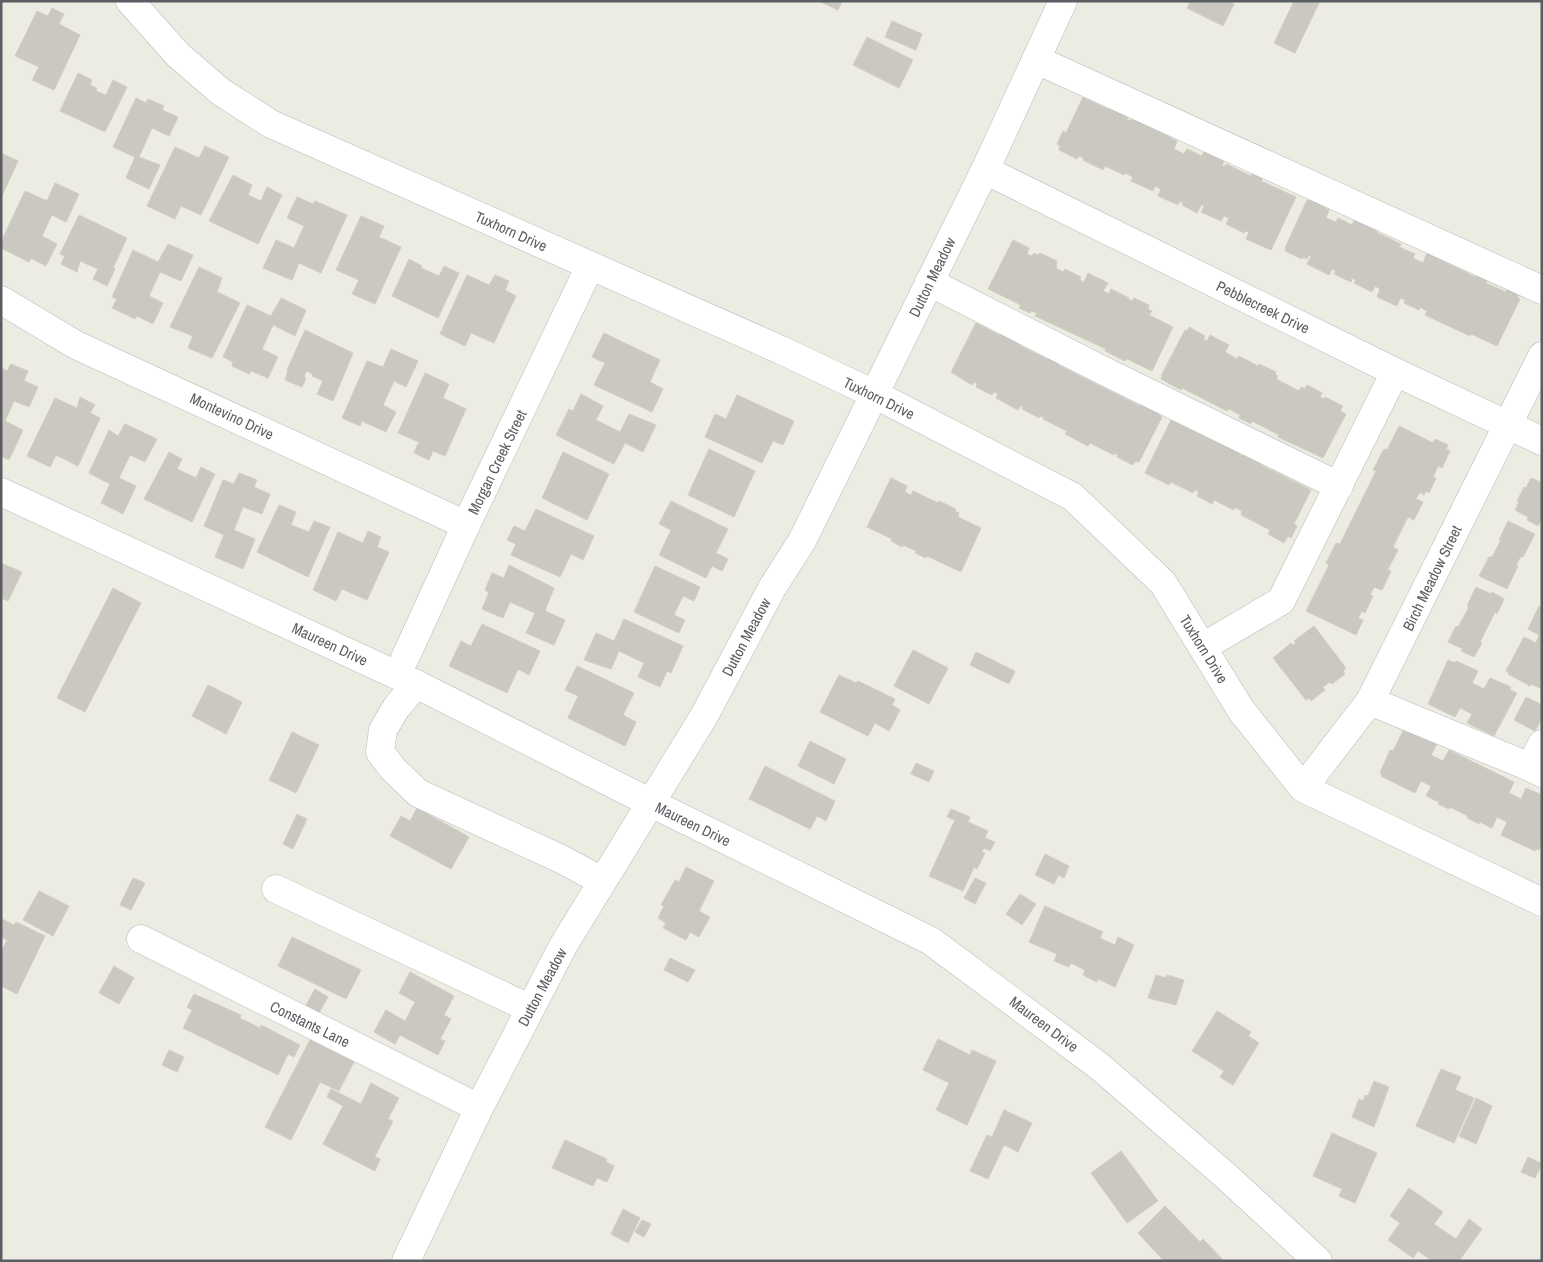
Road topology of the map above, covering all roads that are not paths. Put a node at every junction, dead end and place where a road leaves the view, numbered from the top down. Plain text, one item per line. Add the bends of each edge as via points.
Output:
1 (130, 1) edge
2 (1063, 1) edge
3 (1037, 60) junction
4 (985, 170) junction
5 (590, 266) junction
6 (930, 282) junction
7 (1542, 290) edge
8 (1, 300) edge
9 (1542, 356) edge
10 (1395, 372) junction
11 (874, 394) junction
12 (1507, 426) junction
13 (1542, 441) edge
14 (1339, 486) junction
15 (1, 492) edge
16 (466, 525) junction
17 (1203, 648) junction
18 (406, 658) dead end
19 (416, 684) junction
20 (1370, 701) junction
21 (1538, 762) edge
22 (1303, 788) junction
23 (651, 803) junction
24 (602, 881) junction
25 (276, 889) dead end
26 (1542, 902) edge
27 (141, 940) dead end
28 (530, 1008) junction
29 (479, 1108) junction
30 (406, 1261) edge
31 (1318, 1261) edge

1 - 5 street, Tuxhorn Drive via 178,55 221,92 271,124
2 - 3 street, Dutton Meadow
3 - 4 street, Dutton Meadow
3 - 7 street
4 - 6 street, Dutton Meadow
4 - 10 street, Pebblecreek Drive
5 - 11 street, Tuxhorn Drive
5 - 16 street, Morgan Creek Street
6 - 11 street, Dutton Meadow
6 - 14 street
8 - 16 street, Montevino Drive via 76,345
9 - 12 street, Birch Meadow Street
10 - 12 street, Pebblecreek Drive
10 - 14 street
11 - 17 street, Tuxhorn Drive via 1074,497 1163,583
11 - 23 street, Dutton Meadow via 802,541 772,588 704,716
12 - 13 street, Pebblecreek Drive
12 - 20 street, Birch Meadow Street
14 - 17 street via 1282,601
15 - 19 street, Maureen Drive
16 - 18 street, Morgan Creek Street
17 - 22 street, Tuxhorn Drive via 1241,710
19 - 23 street, Maureen Drive
19 - 24 street via 383,730 380,752 393,769 418,793
20 - 21 street
20 - 22 street, Birch Meadow Street
22 - 26 street, Tuxhorn Drive
23 - 24 street, Dutton Meadow
23 - 31 street, Maureen Drive via 931,941 1099,1066
24 - 28 street, Dutton Meadow
25 - 28 street
27 - 29 street, Constants Lane
28 - 29 street, Dutton Meadow
29 - 30 street, Dutton Meadow

